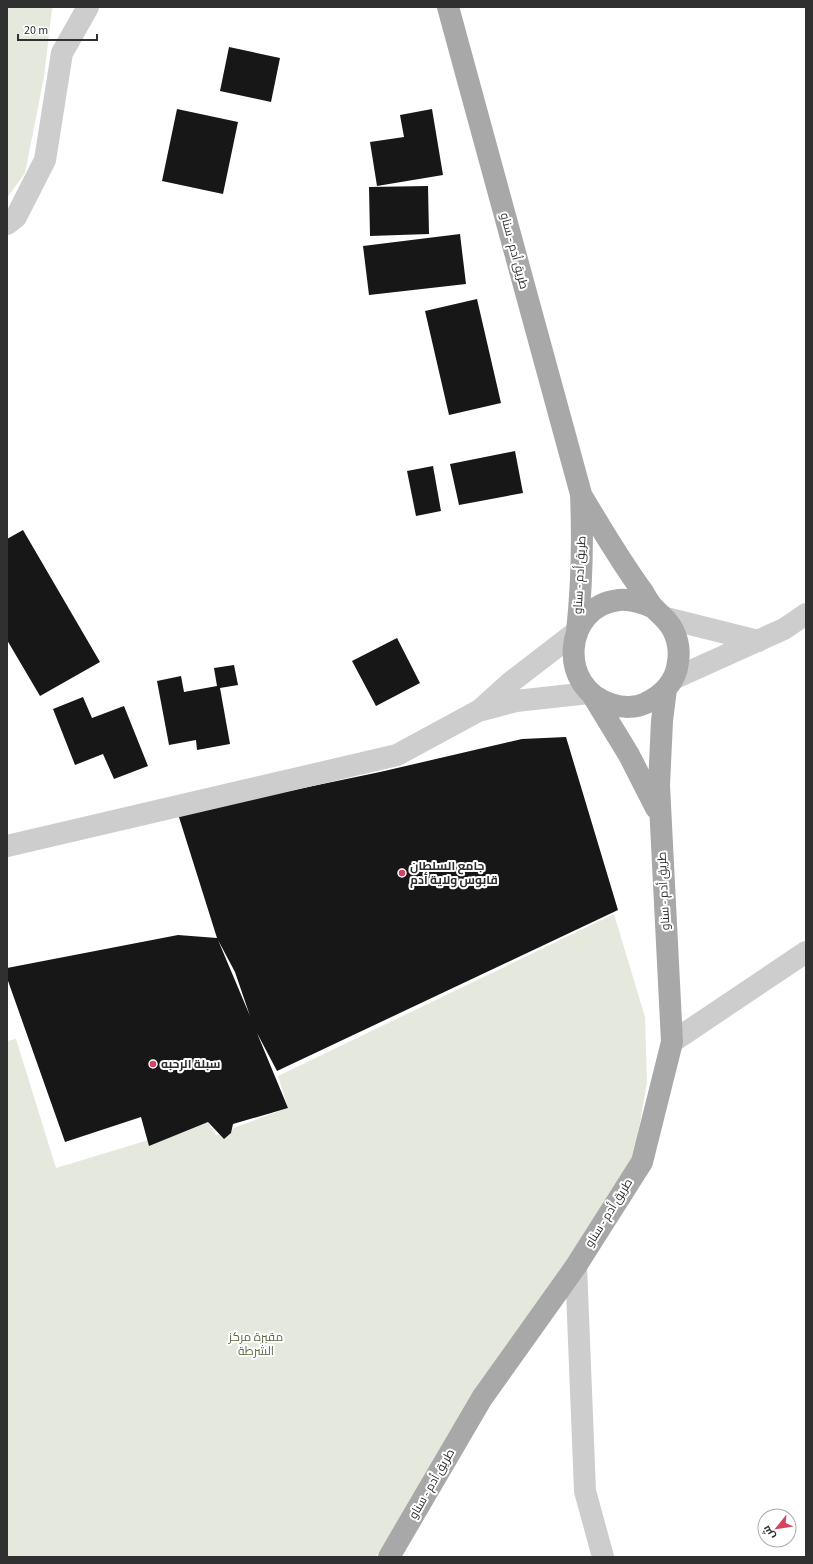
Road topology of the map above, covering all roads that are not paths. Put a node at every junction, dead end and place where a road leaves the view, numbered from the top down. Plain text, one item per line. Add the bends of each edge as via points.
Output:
1 (88, 7) edge
2 (448, 7) edge
3 (7, 224) edge
4 (581, 494) junction
5 (660, 613) junction
6 (806, 614) edge
7 (577, 632) junction
8 (758, 640) junction
9 (670, 684) junction
10 (591, 694) junction
11 (480, 710) junction
12 (660, 818) junction
13 (7, 846) edge
14 (806, 952) edge
15 (672, 1042) junction
16 (576, 1266) junction
17 (389, 1557) edge
18 (603, 1557) edge

1 - 3 street via 62,53 45,160 16,217
2 - 4 main road, طريق أدم - سناو
4 - 5 main road, طريق أدم - سناو via 628,571
4 - 7 main road, طريق أدم - سناو via 582,571
5 - 7 main road via 637,601 619,600 601,606 587,616
5 - 8 street
5 - 9 main road via 678,641 678,667
6 - 8 street via 784,629
7 - 10 main road via 573,645 574,664 581,683
7 - 11 street via 511,682
8 - 9 street
9 - 10 main road via 656,698 631,707 604,702
9 - 12 main road, طريق أدم - سناو via 659,753
10 - 11 street via 516,702
10 - 12 main road, طريق أدم - سناو via 629,755
11 - 13 street via 397,755
12 - 15 main road, طريق أدم - سناو
14 - 15 street
15 - 16 main road, طريق أدم - سناو via 642,1162
16 - 17 main road, طريق أدم - سناو via 482,1398
16 - 18 street via 585,1492

